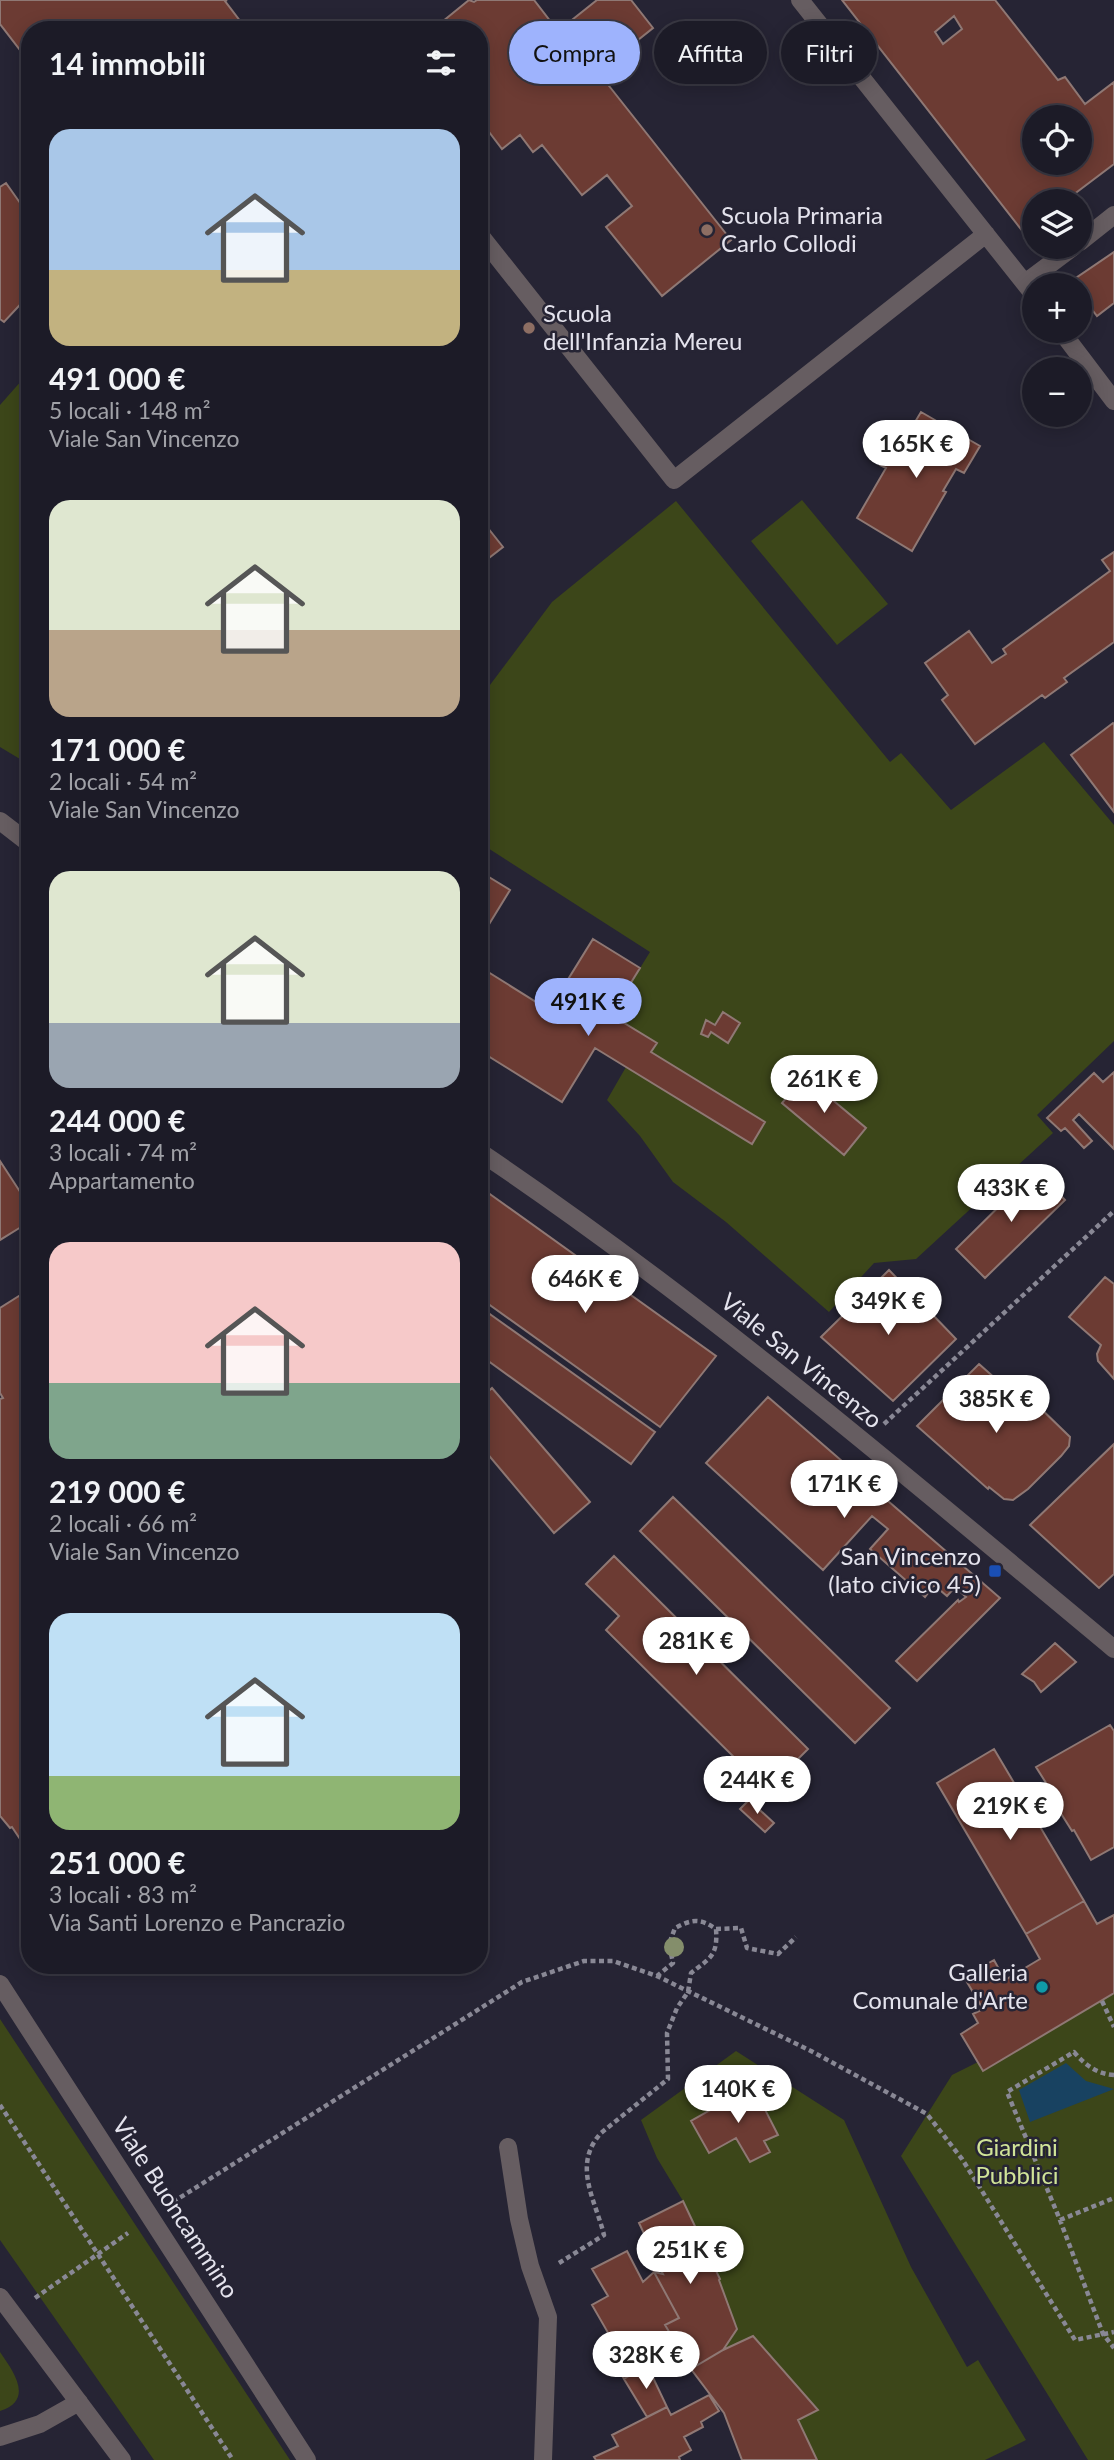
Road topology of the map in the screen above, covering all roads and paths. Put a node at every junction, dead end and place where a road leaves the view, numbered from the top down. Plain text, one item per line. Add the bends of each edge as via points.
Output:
1 (800, 0) edge
2 (1114, 215) edge
3 (1092, 232) edge
4 (986, 234) junction
5 (488, 245) edge
6 (1061, 259) edge
7 (1046, 273) edge
8 (1022, 279) edge
9 (1070, 343) edge
10 (1114, 401) edge
11 (0, 821) edge
12 (21, 837) edge
13 (488, 1157) edge
14 (1114, 1211) edge
15 (880, 1427) dead end
16 (1114, 1649) edge
17 (716, 1929) junction
18 (796, 1937) dead end
19 (657, 1976) junction
20 (0, 1984) edge
21 (688, 1992) junction
22 (1102, 2001) dead end
23 (1114, 2027) edge
24 (1114, 2075) edge
25 (0, 2105) edge
26 (508, 2147) dead end
27 (1114, 2198) edge
28 (151, 2216) junction
29 (1060, 2220) junction
30 (97, 2254) junction
31 (537, 2287) junction
32 (0, 2297) edge
33 (13, 2314) junction
34 (1114, 2332) edge
35 (1103, 2334) junction
36 (1114, 2348) edge
37 (79, 2402) junction
38 (0, 2437) edge
39 (122, 2460) edge
40 (233, 2460) edge
41 (307, 2460) edge
42 (543, 2460) edge

1 - 4 street
2 - 3 street
4 - 5 street via 674,480
4 - 8 street
6 - 7 street
9 - 10 street
11 - 12 street
13 - 16 street, Viale San Vincenzo via 720,1326
14 - 15 path
17 - 18 path via 741,1928 747,1948 778,1954
17 - 19 path via 703,1920 688,1920 675,1928 669,1944 673,1964
17 - 21 path via 712,1957 691,1973
19 - 21 path
19 - 28 path via 613,1961 584,1961 522,1982
20 - 28 street, Viale Buoncammino
21 - 31 path via 667,2033 668,2079 601,2133 586,2160 604,2235 564,2258
21 - 35 path via 811,2051 927,2115 962,2159 1075,2340
22 - 23 path
24 - 29 path via 1094,2070 1074,2052 1007,2092
25 - 30 path
26 - 31 street via 519,2218
27 - 29 path
28 - 30 path
28 - 41 street, Viale Buoncammino
29 - 35 path
30 - 33 path
30 - 40 path
31 - 42 street via 548,2317
32 - 33 street
33 - 37 street
34 - 35 path
35 - 36 path
37 - 38 street via 40,2424
37 - 39 street

